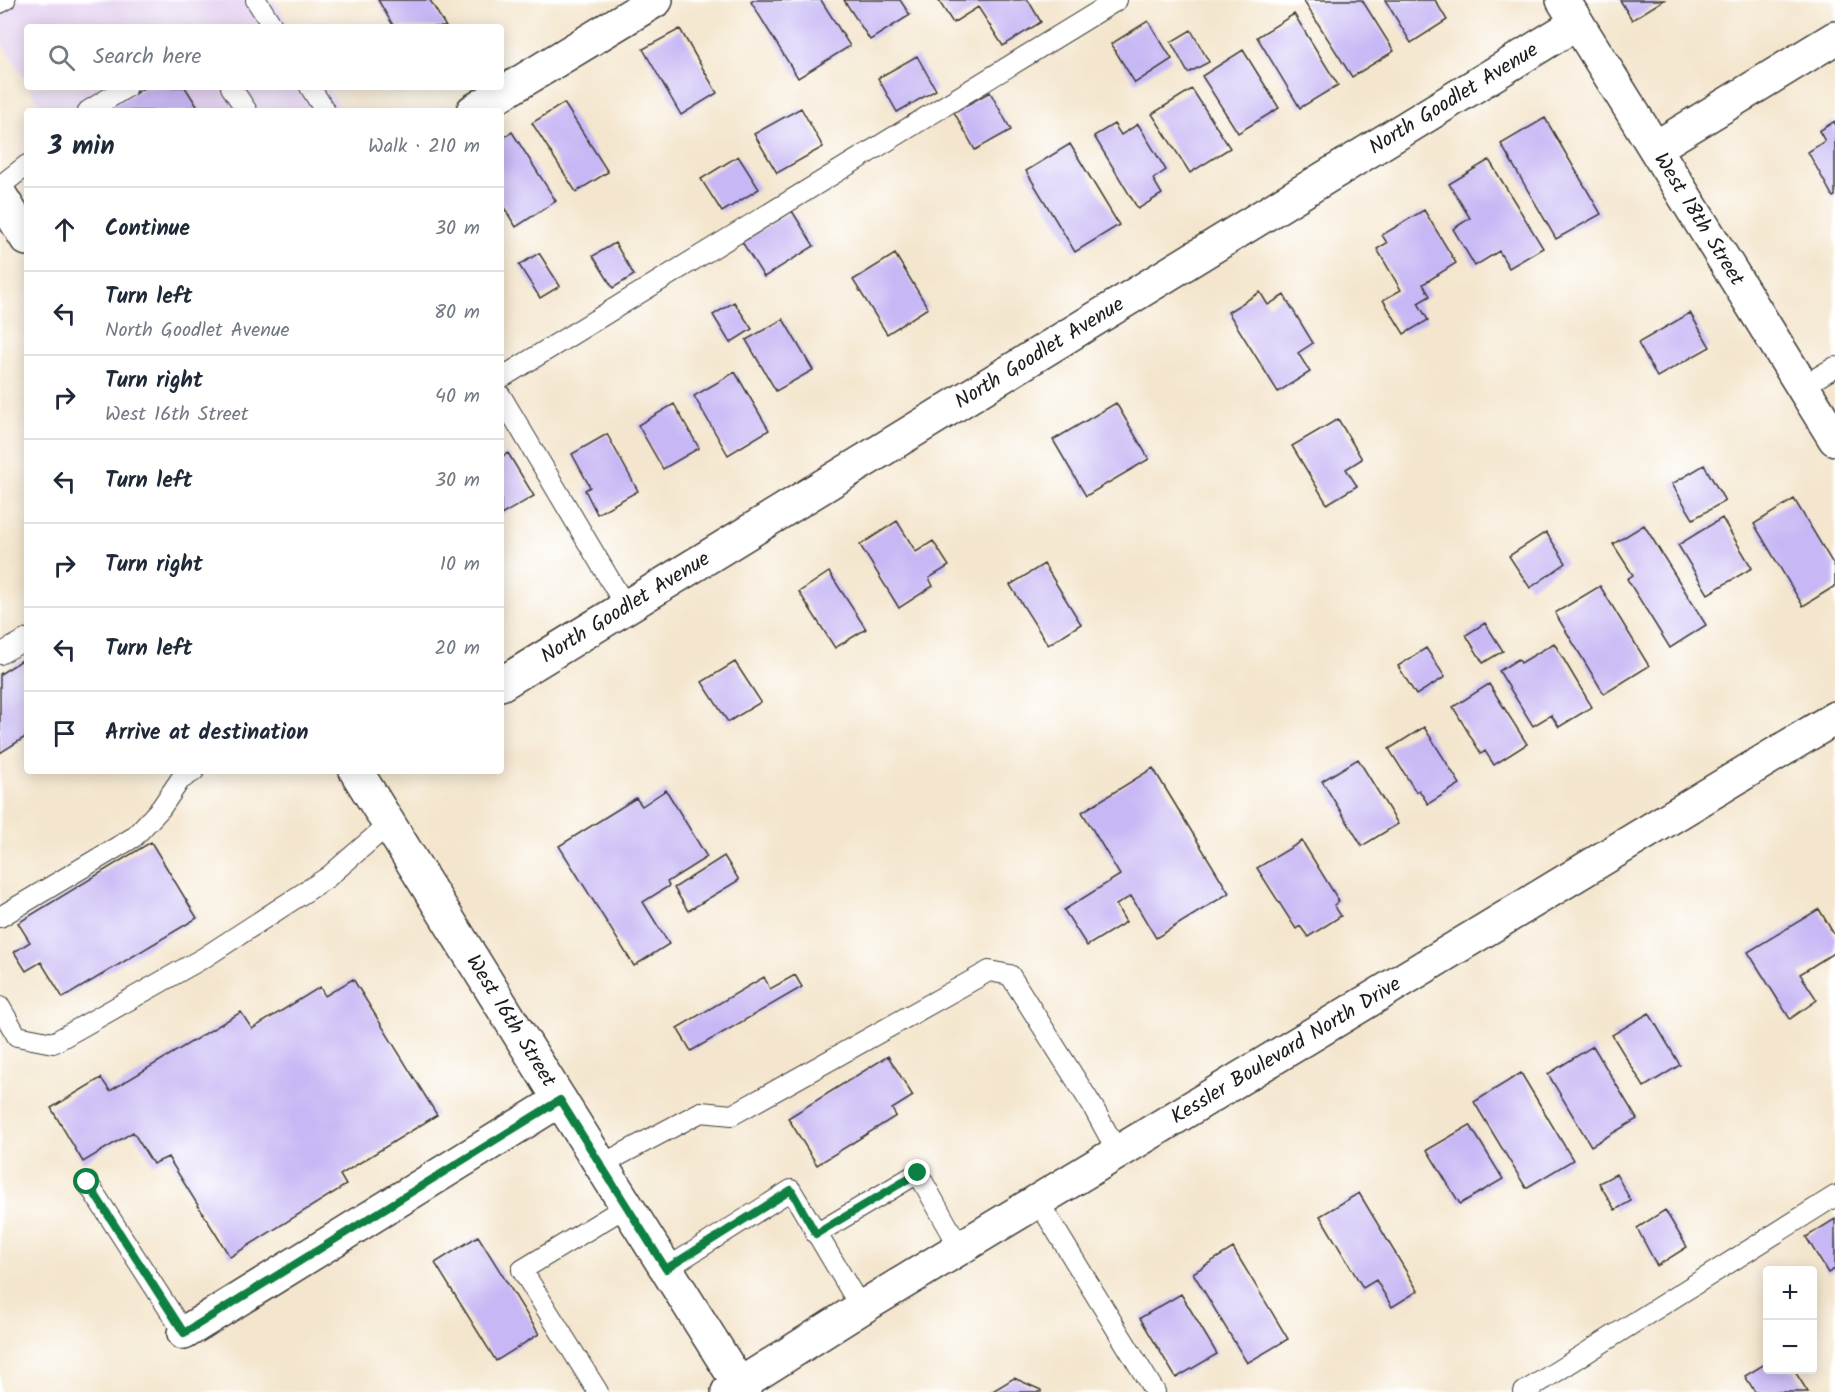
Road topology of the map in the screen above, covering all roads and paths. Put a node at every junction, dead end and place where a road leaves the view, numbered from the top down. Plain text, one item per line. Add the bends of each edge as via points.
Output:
1 (5, 0) edge
2 (256, 0) edge
3 (656, 0) edge
4 (1117, 0) edge
5 (0, 3) edge
6 (1570, 11) edge
7 (271, 24) edge
8 (1835, 38) edge
9 (122, 90) edge
10 (233, 90) edge
11 (312, 90) edge
12 (93, 108) edge
13 (245, 108) edge
14 (323, 108) edge
15 (478, 108) edge
16 (1655, 148) junction
17 (24, 172) edge
18 (8, 211) edge
19 (1835, 367) edge
20 (504, 376) edge
21 (1803, 386) junction
22 (504, 401) edge
23 (1835, 439) edge
24 (626, 606) junction
25 (24, 641) edge
26 (0, 654) edge
27 (504, 682) edge
28 (1835, 718) edge
29 (189, 774) edge
30 (359, 774) edge
31 (389, 824) junction
32 (0, 916) edge
33 (0, 1008) edge
34 (560, 1100) junction
35 (1118, 1152) junction
36 (601, 1165) junction
37 (87, 1182) dead end
38 (1835, 1196) edge
39 (1038, 1201) junction
40 (627, 1206) junction
41 (816, 1234) junction
42 (960, 1248) junction
43 (666, 1269) junction
44 (861, 1308) junction
45 (184, 1333) joint
46 (737, 1389) edge
47 (598, 1392) edge
48 (1155, 1392) edge
49 (1524, 1392) edge

1 - 5 lane
2 - 7 lane
3 - 15 street
4 - 20 lane
6 - 16 street, West 18th Street
6 - 24 street, North Goodlet Avenue
8 - 16 street
9 - 12 lane
10 - 13 lane
11 - 14 lane
16 - 21 street, West 18th Street
17 - 18 lane
19 - 21 lane
21 - 23 street, West 18th Street
22 - 24 lane
24 - 27 street, North Goodlet Avenue
25 - 26 lane
28 - 35 street, Kessler Boulevard North Drive
29 - 32 lane via 180,780 134,837
30 - 31 street, West 16th Street
31 - 33 lane via 328,877 205,957 53,1043 17,1036
31 - 34 street, West 16th Street
34 - 36 street, West 16th Street
34 - 45 street
35 - 36 lane via 1010,975 989,971 732,1115 701,1112
35 - 39 street, Kessler Boulevard North Drive
36 - 40 street, West 16th Street
37 - 45 lane
38 - 49 lane
39 - 42 street, Kessler Boulevard North Drive
39 - 48 lane
40 - 43 street, West 16th Street
40 - 47 lane via 522,1270
41 - 42 lane via 918,1173
41 - 43 lane via 791,1190
41 - 44 lane
42 - 44 street, Kessler Boulevard North Drive
43 - 46 street, West 16th Street
44 - 46 street, Kessler Boulevard North Drive

